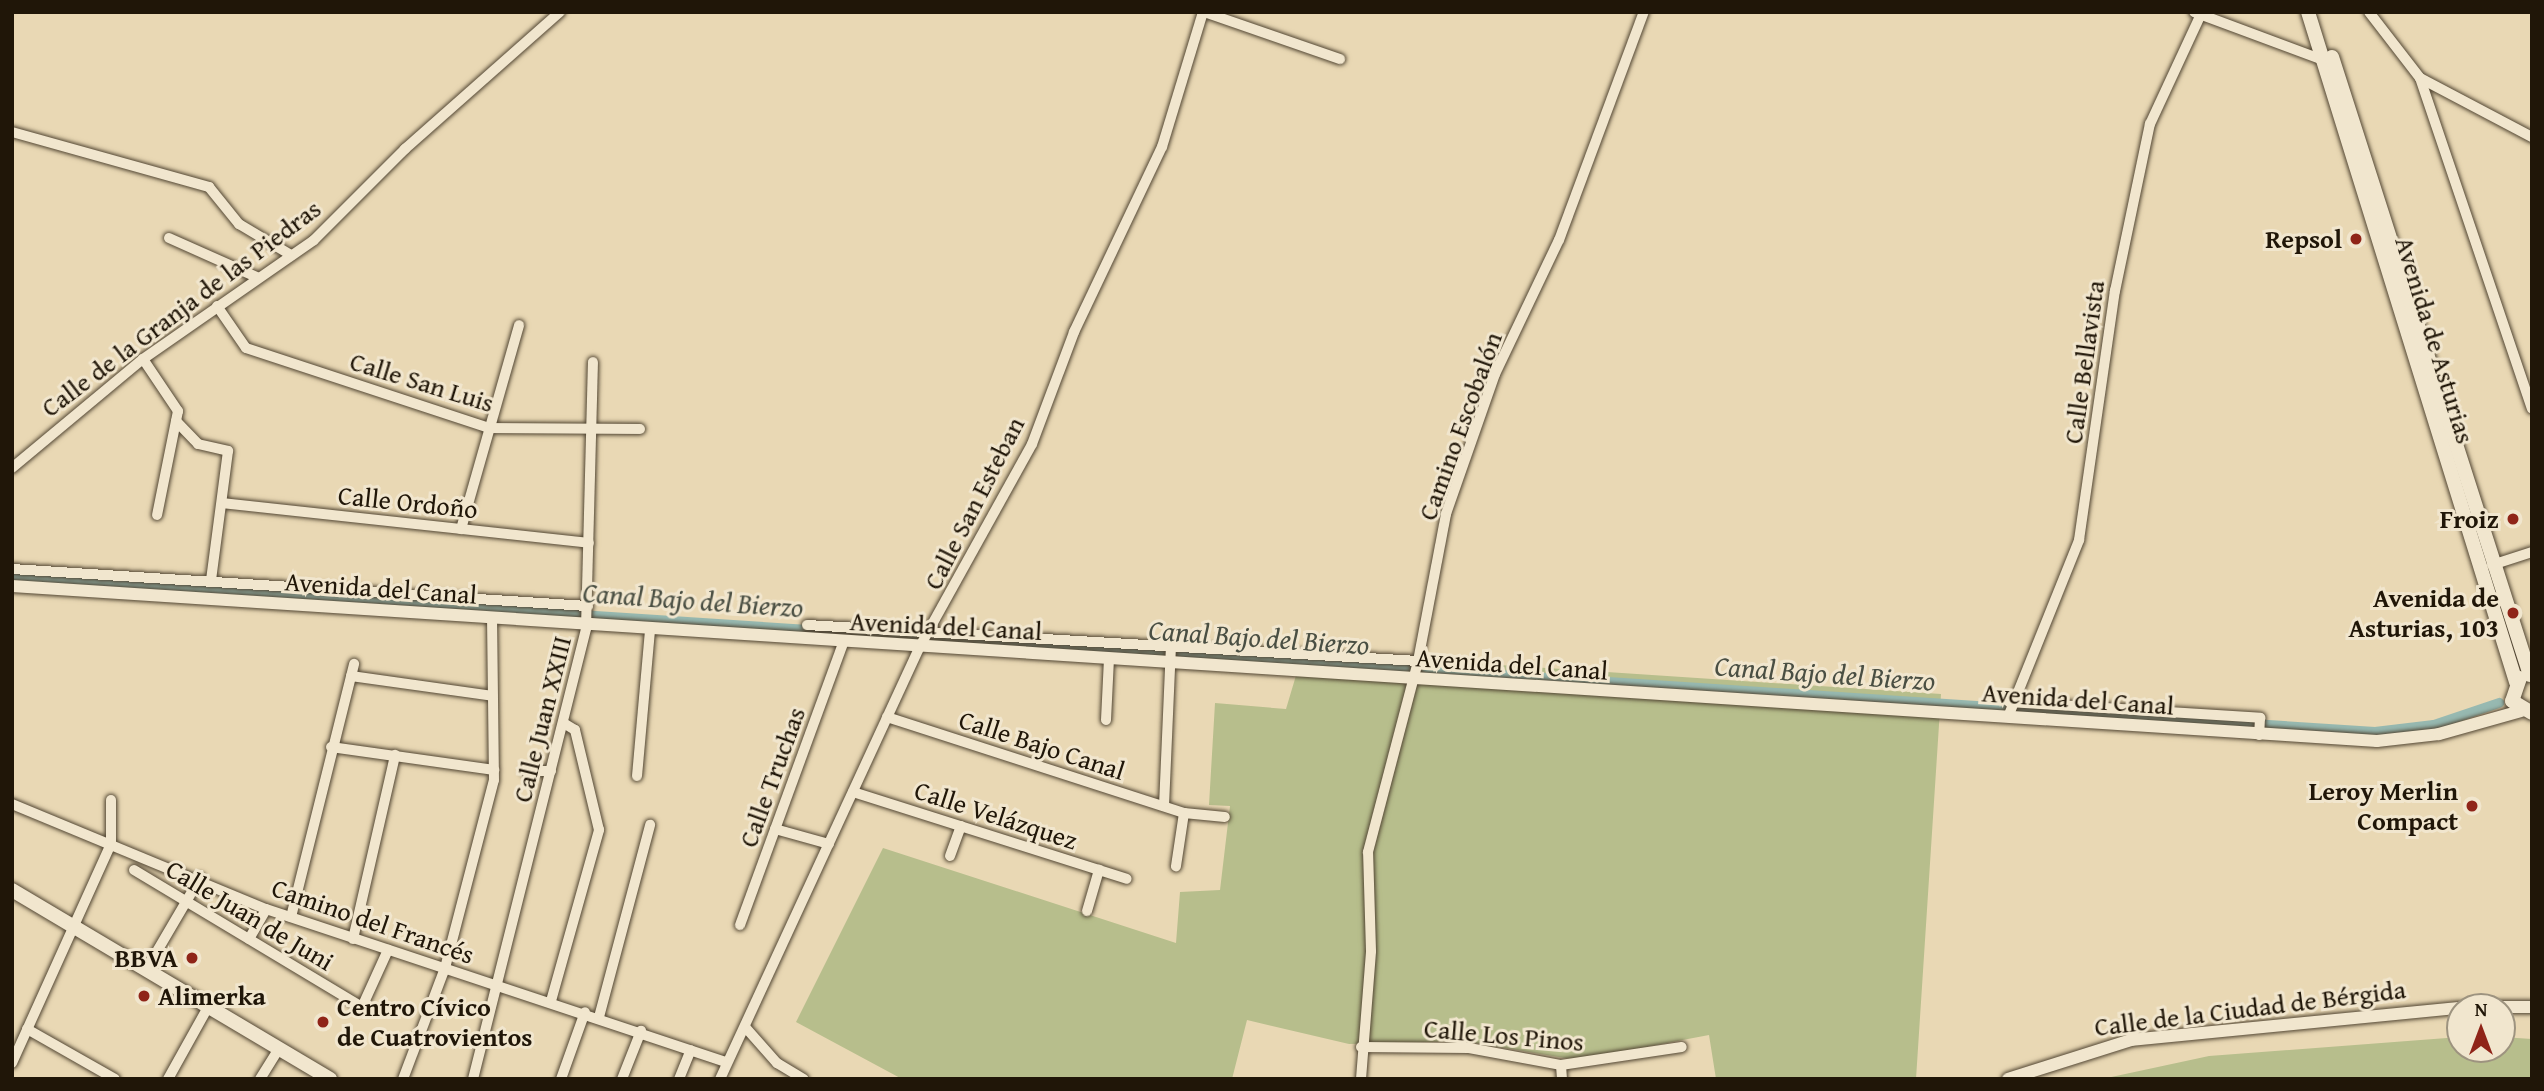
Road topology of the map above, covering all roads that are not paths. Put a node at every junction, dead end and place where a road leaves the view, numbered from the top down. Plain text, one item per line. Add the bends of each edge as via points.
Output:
1 (560, 12) edge
2 (1204, 12) edge
3 (1644, 12) edge
4 (2308, 12) edge
5 (2318, 12) edge
6 (2369, 12) edge
7 (2199, 13) edge
8 (1340, 59) dead end
9 (2323, 60) junction
10 (2420, 78) junction
11 (12, 132) edge
12 (2532, 137) edge
13 (169, 238) dead end
14 (291, 255) junction
15 (259, 278) junction
16 (218, 306) junction
17 (519, 326) dead end
18 (143, 359) junction
19 (593, 362) dead end
20 (2532, 409) edge
21 (176, 421) junction
22 (489, 428) junction
23 (592, 428) junction
24 (640, 429) dead end
25 (12, 468) edge
26 (222, 503) junction
27 (157, 515) dead end
28 (461, 529) junction
29 (589, 543) junction
30 (2532, 552) edge
31 (2492, 565) junction
32 (12, 569) edge
33 (211, 580) junction
34 (12, 586) edge
35 (587, 616) junction
36 (492, 619) junction
37 (807, 625) dead end
38 (650, 631) junction
39 (931, 631) junction
40 (843, 643) junction
41 (919, 648) junction
42 (1171, 648) junction
43 (1109, 659) junction
44 (1418, 661) junction
45 (1174, 663) junction
46 (354, 664) dead end
47 (2530, 669) edge
48 (351, 676) junction
49 (1414, 680) junction
50 (2515, 682) junction
51 (493, 696) junction
52 (2009, 702) junction
53 (2524, 712) edge
54 (887, 717) junction
55 (2008, 717) junction
56 (1106, 720) dead end
57 (565, 724) junction
58 (2259, 734) junction
59 (331, 747) junction
60 (395, 755) junction
61 (494, 769) junction
62 (527, 771) dead end
63 (551, 771) junction
64 (637, 776) dead end
65 (853, 792) junction
66 (111, 800) dead end
67 (12, 804) edge
68 (1164, 806) junction
69 (1184, 813) junction
70 (1225, 817) dead end
71 (650, 825) dead end
72 (961, 826) junction
73 (775, 829) junction
74 (111, 844) junction
75 (829, 844) junction
76 (950, 856) dead end
77 (1176, 866) dead end
78 (134, 870) dead end
79 (1099, 870) junction
80 (200, 878) junction
81 (1127, 879) dead end
82 (12, 890) edge
83 (186, 901) junction
84 (266, 909) junction
85 (1087, 911) dead end
86 (291, 917) junction
87 (740, 925) dead end
88 (71, 926) junction
89 (249, 939) junction
90 (353, 939) junction
91 (388, 950) junction
92 (445, 968) junction
93 (146, 970) junction
94 (497, 986) junction
95 (551, 1001) junction
96 (208, 1007) junction
97 (2446, 1009) edge
98 (584, 1012) junction
99 (599, 1017) junction
100 (746, 1028) junction
101 (27, 1029) junction
102 (641, 1031) junction
103 (735, 1047) junction
104 (1362, 1047) junction
105 (1682, 1047) dead end
106 (762, 1048) junction
107 (279, 1049) junction
108 (691, 1050) junction
109 (727, 1062) junction
110 (12, 1063) edge
111 (1562, 1065) junction
112 (171, 1077) edge
113 (115, 1079) edge
114 (260, 1079) edge
115 (330, 1079) edge
116 (403, 1079) edge
117 (473, 1079) edge
118 (561, 1079) edge
119 (622, 1079) edge
120 (679, 1079) edge
121 (720, 1079) edge
122 (804, 1079) edge
123 (1361, 1079) edge
124 (1562, 1079) edge
125 (2008, 1079) edge

1 - 14 street, Calle de la Granja de las Piedras
2 - 8 street
2 - 39 street, Calle San Esteban via 1162,147 1074,332 1032,444
3 - 44 street, Camino Escobalón via 1559,240 1495,374 1450,501
4 - 9 main road, Avenida de Asturias
5 - 31 main road, Avenida de Asturias
6 - 10 street
7 - 9 street
7 - 52 street, Calle Bellavista via 2174,62 2147,136 2115,291 2079,540
9 - 50 main road, Avenida de Asturias
10 - 12 street
10 - 20 street
11 - 14 street via 209,187 239,224
13 - 15 street
14 - 15 street, Calle de la Granja de las Piedras
15 - 16 street, Calle de la Granja de las Piedras
16 - 18 street, Calle de la Granja de las Piedras
16 - 22 street, Calle San Luis via 246,348
17 - 22 street
18 - 21 street via 178,411
18 - 25 street, Calle de la Granja de las Piedras
19 - 23 street, Calle Juan XXIII
21 - 26 street via 198,444 228,452
21 - 27 street
22 - 23 street, Calle San Luis
22 - 28 street
23 - 24 street, Calle San Luis
23 - 29 street, Calle Juan XXIII
26 - 28 street, Calle Ordoño
26 - 33 street
28 - 29 street, Calle Ordoño
29 - 35 street, Calle Juan XXIII
30 - 31 street
31 - 47 main road, Avenida de Asturias
32 - 33 street, Avenida del Canal
33 - 35 street, Avenida del Canal
34 - 36 street, Avenida del Canal
35 - 36 street, Avenida del Canal
35 - 38 street, Avenida del Canal
35 - 57 street, Calle Juan XXIII
36 - 51 street
37 - 39 street, Avenida del Canal
38 - 40 street, Avenida del Canal
38 - 64 street
39 - 41 street, Calle San Esteban
39 - 42 street, Avenida del Canal
40 - 41 street, Avenida del Canal
40 - 73 street, Calle Truchas
41 - 43 street, Avenida del Canal
41 - 54 street, Calle San Esteban
42 - 44 street, Avenida del Canal
42 - 45 street
43 - 45 street, Avenida del Canal
43 - 56 street
44 - 49 street, Camino Escobalón
45 - 49 street, Avenida del Canal
45 - 68 street
46 - 48 street
47 - 50 main road
48 - 51 street
48 - 59 street
49 - 55 street, Avenida del Canal
49 - 104 street, Camino Escobalón via 1368,852 1371,951
50 - 53 main road
51 - 61 street
52 - 55 street, Calle Bellavista
52 - 58 street, Avenida del Canal via 2260,718
53 - 58 street, Avenida del Canal via 2409,740
54 - 65 street, Calle San Esteban
54 - 68 street, Calle Bajo Canal
55 - 58 street, Avenida del Canal
57 - 63 street, Calle Juan XXIII
57 - 95 street via 575,730 599,830
59 - 60 street
59 - 86 street
60 - 61 street
60 - 90 street
61 - 92 street
62 - 63 street
63 - 94 street, Calle Juan XXIII
65 - 72 street, Calle Velázquez
65 - 75 street, Calle San Esteban
66 - 74 street
67 - 74 street, Camino del Francés
68 - 69 street, Calle Bajo Canal
69 - 70 street, Calle Bajo Canal
69 - 77 street
71 - 99 street
72 - 76 street
72 - 79 street, Calle Velázquez
73 - 75 street
73 - 87 street, Calle Truchas
74 - 80 street, Camino del Francés
74 - 88 street
75 - 100 street, Calle San Esteban
78 - 83 street, Calle Juan de Juni
79 - 81 street, Calle Velázquez
79 - 85 street
80 - 83 street
80 - 84 street, Camino del Francés
82 - 88 main road
83 - 89 street, Calle Juan de Juni
83 - 93 street
84 - 86 street, Camino del Francés
84 - 89 street
86 - 90 street, Camino del Francés
88 - 93 main road
88 - 101 street
89 - 91 street, Calle Juan de Juni via 362,1007
90 - 91 street, Camino del Francés
91 - 92 street, Camino del Francés
92 - 94 street, Camino del Francés
92 - 116 street
93 - 96 main road
94 - 95 street, Camino del Francés
94 - 117 street, Calle Juan XXIII
95 - 98 street, Camino del Francés
96 - 107 main road
96 - 112 street
97 - 125 street, Calle de la Ciudad de Bérgida via 2131,1040
98 - 99 street, Camino del Francés
98 - 118 street
99 - 102 street, Camino del Francés
100 - 103 street, Calle San Esteban
100 - 106 street
101 - 110 street
101 - 113 street
102 - 108 street, Camino del Francés
102 - 119 street
103 - 106 street
103 - 109 street, Calle San Esteban
104 - 111 street, Calle Los Pinos via 1469,1048
104 - 123 street, Camino Escobalón
105 - 111 street, Calle Los Pinos
106 - 122 street
107 - 114 street
107 - 115 main road
108 - 109 street, Camino del Francés
108 - 120 street
109 - 121 street, Calle San Esteban
111 - 124 street

